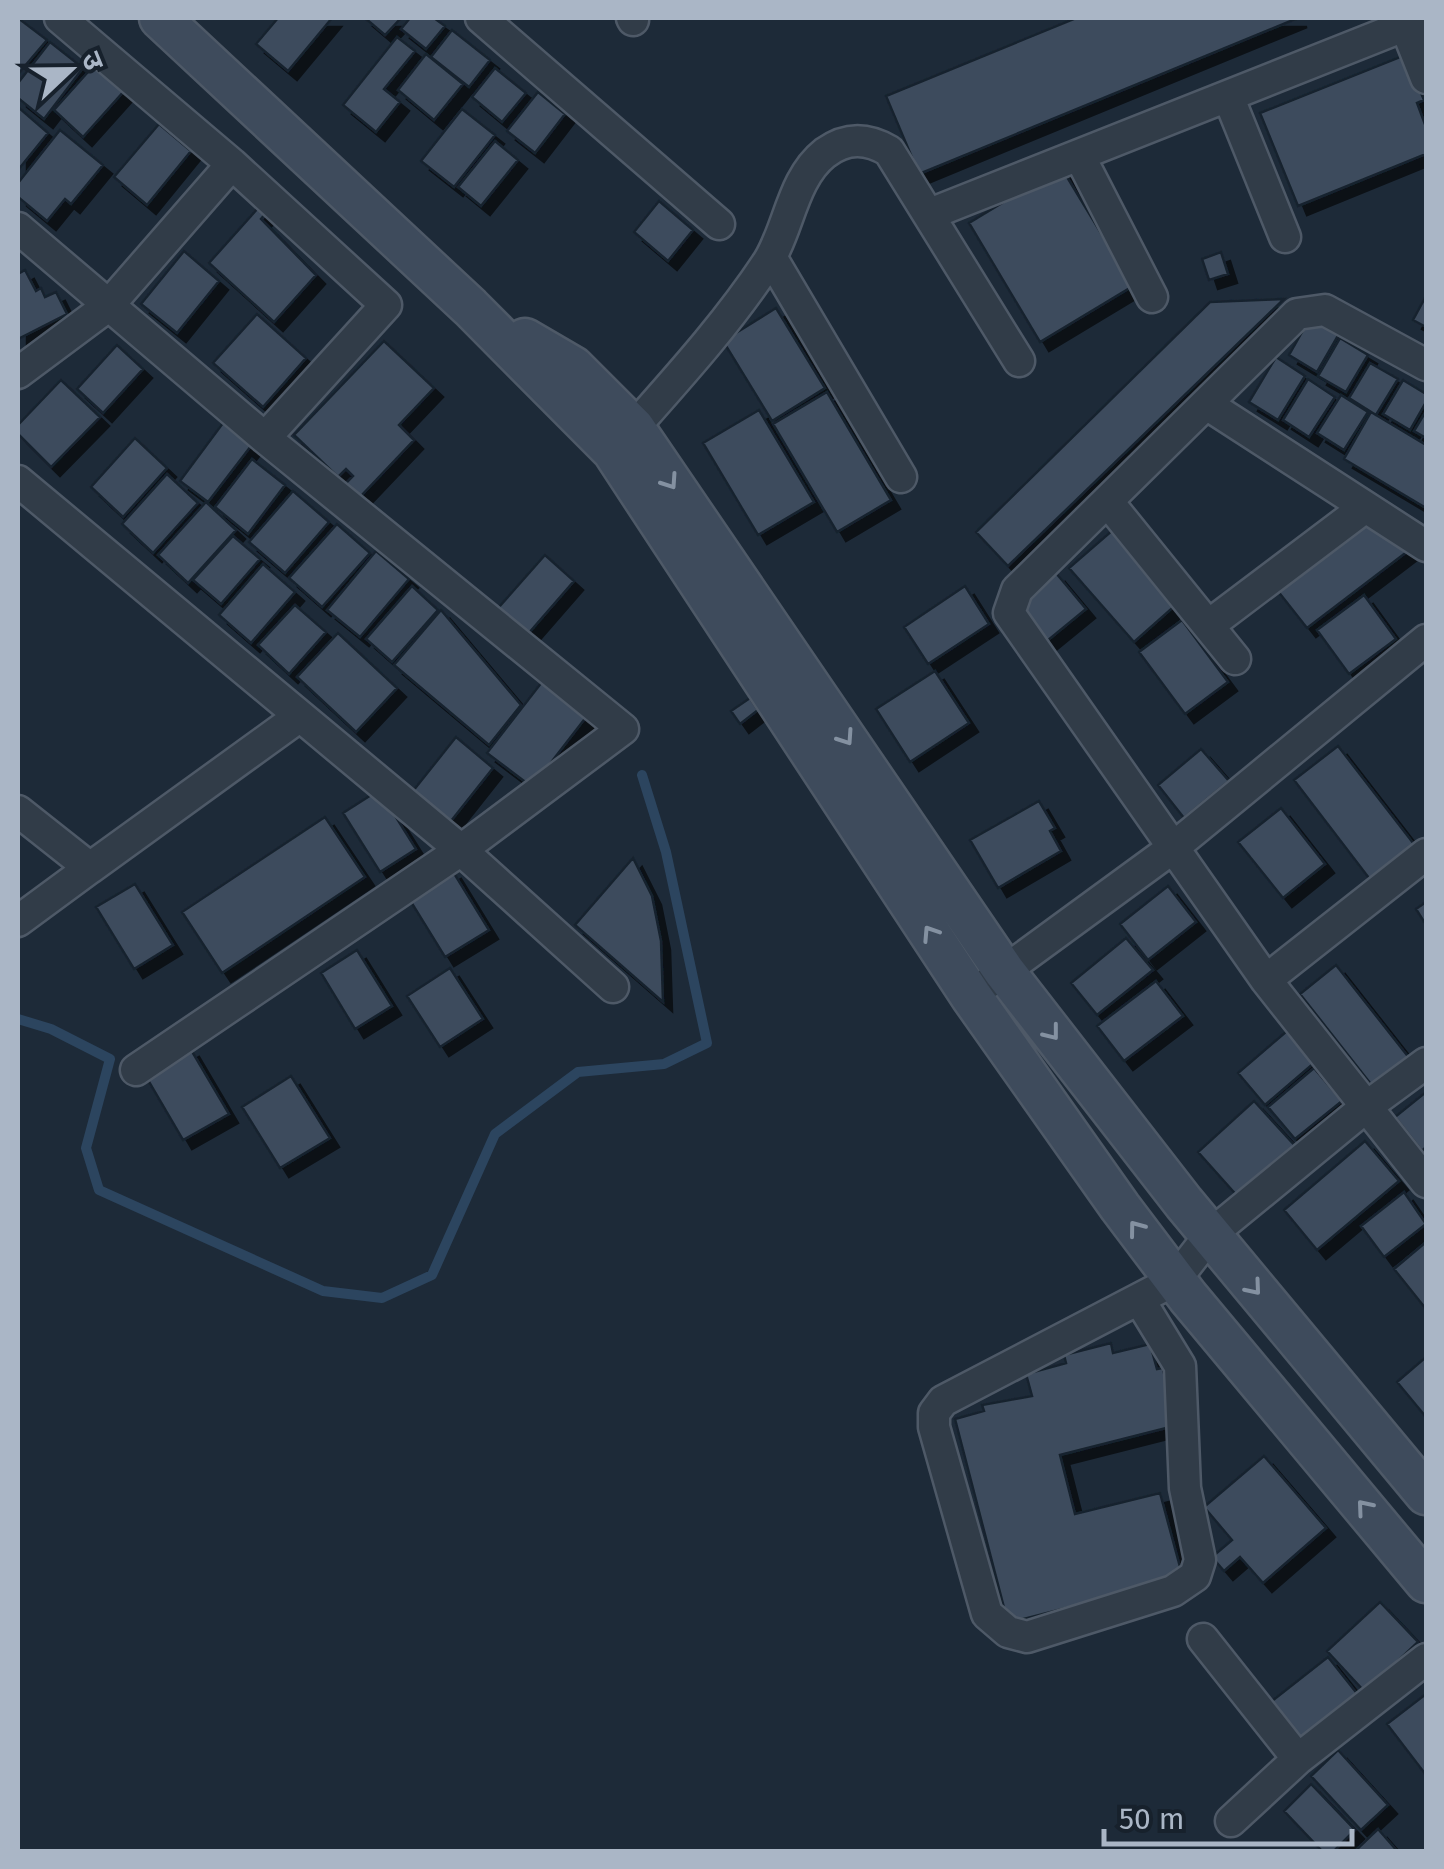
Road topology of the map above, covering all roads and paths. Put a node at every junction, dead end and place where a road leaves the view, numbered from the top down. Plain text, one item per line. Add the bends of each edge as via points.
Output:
1 (60, 18) edge
2 (160, 18) edge
3 (481, 18) edge
4 (1414, 21) edge
5 (1426, 78) edge
6 (1228, 96) junction
7 (1079, 155) junction
8 (232, 164) junction
9 (930, 214) junction
10 (718, 224) dead end
11 (18, 228) edge
12 (1285, 237) dead end
13 (771, 257) junction
14 (1152, 297) dead end
15 (108, 306) junction
16 (1019, 361) dead end
17 (1426, 365) edge
18 (18, 374) edge
19 (1208, 405) junction
20 (613, 428) junction
21 (265, 438) junction
22 (900, 476) dead end
23 (18, 481) edge
24 (1108, 502) junction
25 (1364, 508) junction
26 (1426, 546) edge
27 (1210, 625) junction
28 (1426, 640) edge
29 (1235, 659) dead end
30 (780, 674) junction
31 (300, 716) junction
32 (18, 812) edge
33 (1174, 847) junction
34 (461, 850) junction
35 (1426, 854) edge
36 (90, 868) junction
37 (18, 922) edge
38 (1004, 971) junction
39 (1266, 980) junction
40 (613, 987) dead end
41 (972, 996) junction
42 (1426, 1063) edge
43 (136, 1070) dead end
44 (1366, 1106) junction
45 (1426, 1182) edge
46 (1210, 1235) junction
47 (1176, 1280) junction
48 (1138, 1300) junction
49 (1426, 1494) edge
50 (1426, 1582) edge
51 (1203, 1639) dead end
52 (1426, 1659) edge
53 (1298, 1760) junction
54 (1231, 1822) dead end

1 - 8 street
2 - 20 street via 470,308 563,377
3 - 10 street
4 - 5 street
4 - 6 street
6 - 7 street
6 - 12 street
7 - 9 street
7 - 14 street
8 - 15 street
8 - 21 street via 386,305
9 - 13 street via 889,151 862,139 815,164
9 - 16 street
11 - 15 street
13 - 20 street via 716,334
13 - 22 street
15 - 18 street
15 - 21 street
17 - 19 street via 1338,316 1310,309 1296,314
19 - 24 street
19 - 25 street
20 - 30 street
21 - 34 street via 623,729
23 - 31 street
24 - 27 street
24 - 33 street via 1017,590 1009,613
25 - 26 street
25 - 27 street
27 - 29 street
28 - 33 street
30 -> 38 street
41 -> 30 street
31 - 34 street
31 - 36 street
32 - 36 street
33 - 38 street
33 - 39 street
34 - 40 street
34 - 43 street
35 - 39 street
36 - 37 street
38 - 41 street
38 -> 46 street
39 - 44 street
47 -> 41 street
42 - 44 street
44 - 45 street
44 - 46 street
46 - 47 street
46 -> 49 street
47 - 48 street
50 -> 47 street
48 - 48 street via 934,1413 987,1614 1008,1632 1027,1637 1173,1592 1195,1576 1200,1560 1185,1488 1180,1366
51 - 53 street
52 - 53 street
53 - 54 street

